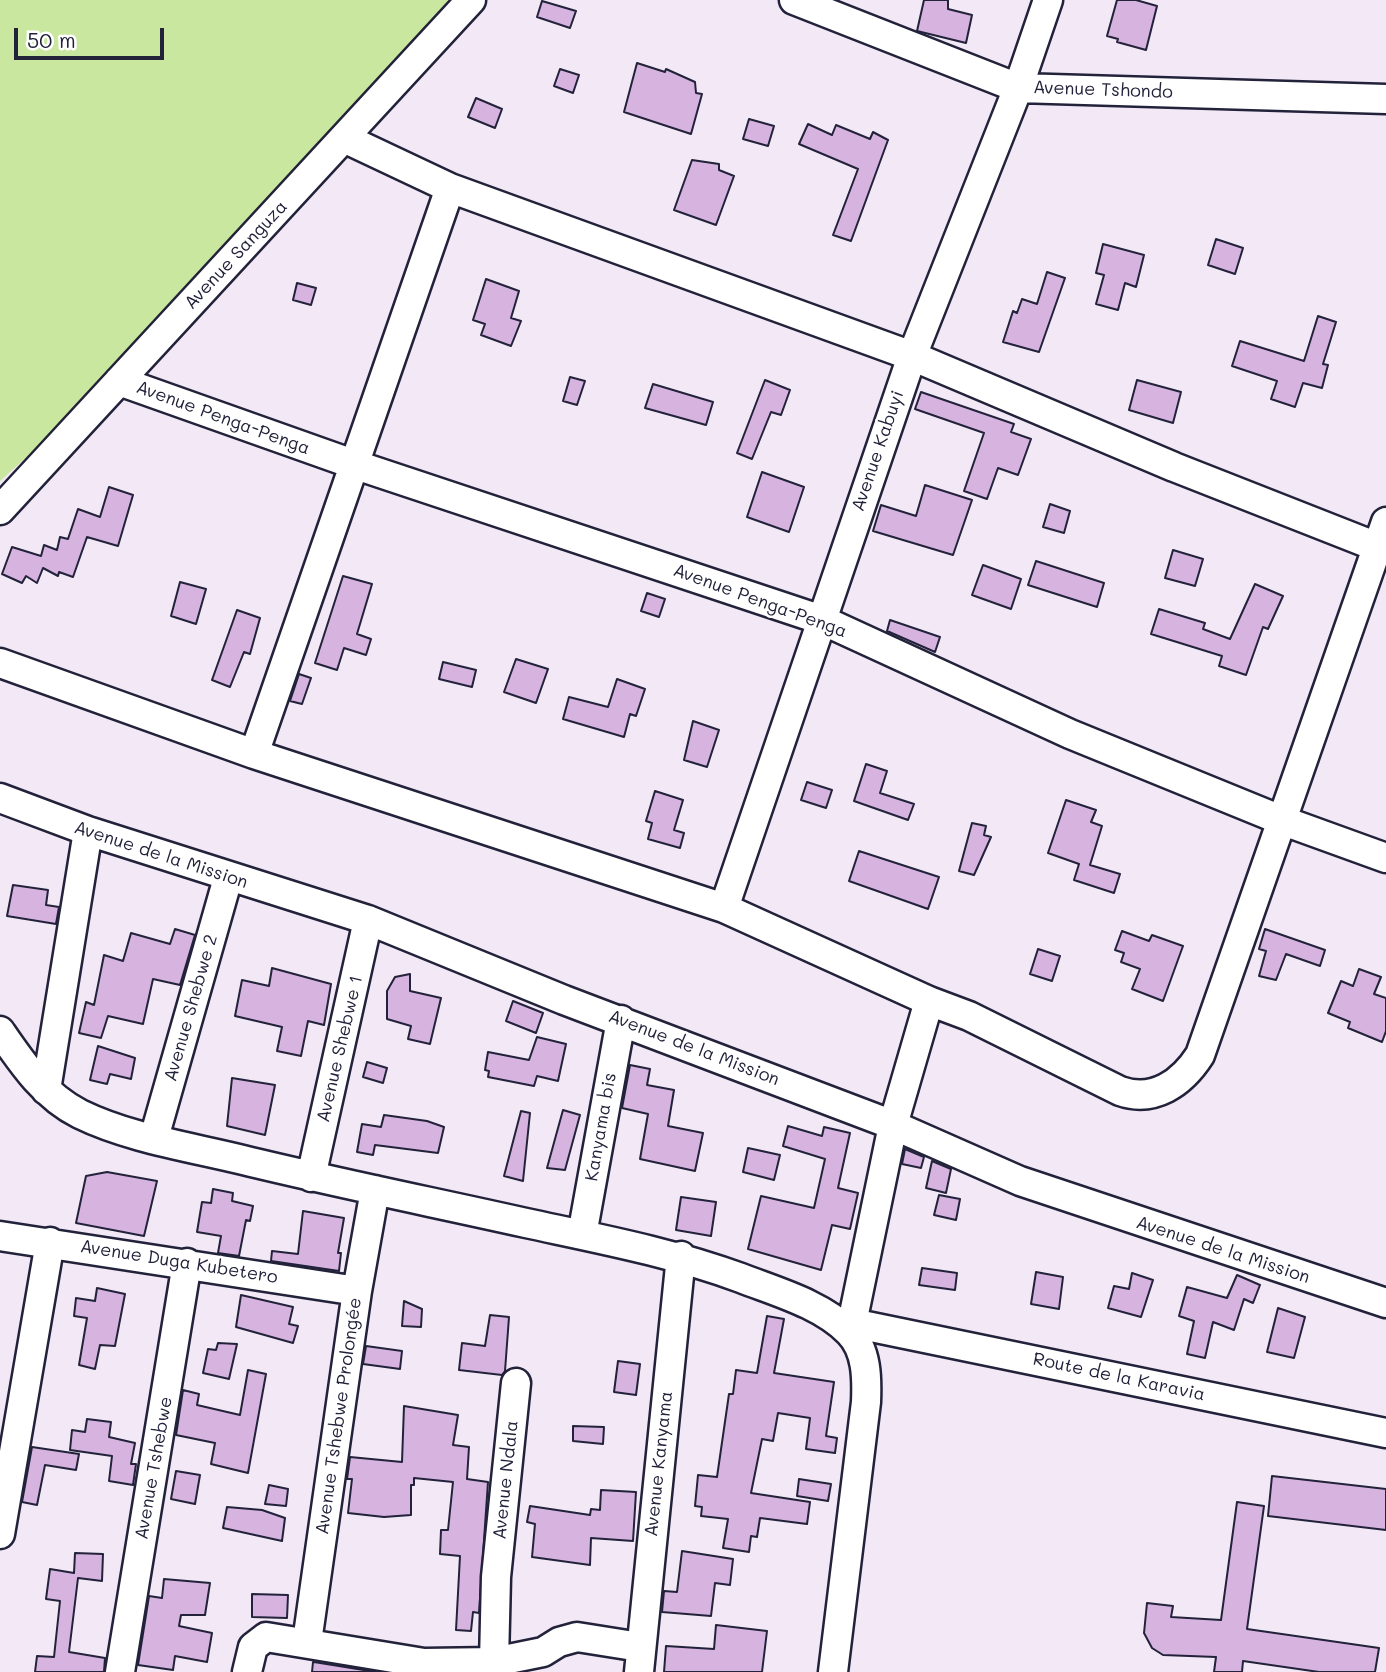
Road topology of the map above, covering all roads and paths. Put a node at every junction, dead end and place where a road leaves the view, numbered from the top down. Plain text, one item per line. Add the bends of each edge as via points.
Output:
1 (794, 0) edge
2 (1048, 0) edge
3 (461, 4) edge
4 (1018, 88) junction
5 (1386, 99) edge
6 (344, 138) junction
7 (450, 188) junction
8 (912, 356) junction
9 (120, 381) junction
10 (353, 464) junction
11 (0, 510) edge
12 (1383, 535) edge
13 (822, 620) junction
14 (0, 663) edge
15 (254, 754) junction
16 (0, 798) edge
17 (1281, 820) junction
18 (88, 831) junction
19 (1386, 858) edge
20 (228, 878) junction
21 (724, 908) junction
22 (368, 920) junction
23 (929, 1001) junction
24 (621, 1020) junction
25 (0, 1031) edge
26 (46, 1090) junction
27 (893, 1125) junction
28 (154, 1138) junction
29 (311, 1177) junction
30 (375, 1191) junction
31 (582, 1235) junction
32 (0, 1236) edge
33 (50, 1242) junction
34 (681, 1256) junction
35 (187, 1263) junction
36 (357, 1290) junction
37 (1386, 1303) edge
38 (851, 1328) junction
39 (516, 1383) dead end
40 (1386, 1433) edge
41 (0, 1534) edge
42 (307, 1642) junction
43 (639, 1660) edge
44 (494, 1662) junction
45 (120, 1672) edge
46 (247, 1672) edge
47 (833, 1672) edge

1 - 4 street, Avenue Tshondo
2 - 4 street, Avenue Kabuyi
3 - 6 street, Avenue Sanguza
4 - 5 street, Avenue Tshondo
4 - 8 street, Avenue Kabuyi
6 - 7 street
6 - 9 street, Avenue Sanguza
7 - 8 street
7 - 10 street
8 - 12 street via 1174,467
8 - 13 street, Avenue Kabuyi
9 - 10 street, Avenue Penga-Penga
9 - 11 street, Avenue Sanguza
10 - 13 street, Avenue Penga-Penga
10 - 15 street
12 - 17 street
13 - 17 street, Avenue Penga-Penga via 1070,734
13 - 21 street, Avenue Kabuyi
14 - 15 street
15 - 21 street
16 - 18 street, Avenue de la Mission
17 - 19 street, Avenue Penga-Penga
17 - 23 street via 1200,1055 1167,1089 1144,1095 1120,1091 1009,1034
18 - 20 street, Avenue de la Mission
18 - 26 street
20 - 22 street, Avenue de la Mission
20 - 28 street, Avenue Shebwe 2
21 - 23 street
22 - 24 street, Avenue de la Mission
22 - 29 street, Avenue Shebwe 1
23 - 27 street
24 - 27 street, Avenue de la Mission
24 - 31 street, Kanyama bis
25 - 26 street
26 - 28 street via 81,1114
27 - 37 street, Avenue de la Mission via 1020,1181
27 - 38 street
28 - 29 street
29 - 30 street
30 - 31 street
30 - 36 street, Avenue Tshebwe Prolongée
31 - 34 street
32 - 33 street, Avenue Duga Kubetero
33 - 35 street, Avenue Duga Kubetero
33 - 41 street
34 - 38 street via 802,1302
34 - 43 street, Avenue Kanyama
35 - 36 street, Avenue Duga Kubetero
35 - 45 street, Avenue Tshebwe
36 - 42 street, Avenue Tshebwe Prolongée
38 - 40 street, Route de la Karavia
38 - 47 street via 864,1365 866,1402
39 - 44 street, Avenue Ndala via 496,1577
42 - 44 street via 425,1663
42 - 46 street via 260,1639 249,1655
43 - 44 street via 577,1637 543,1652

